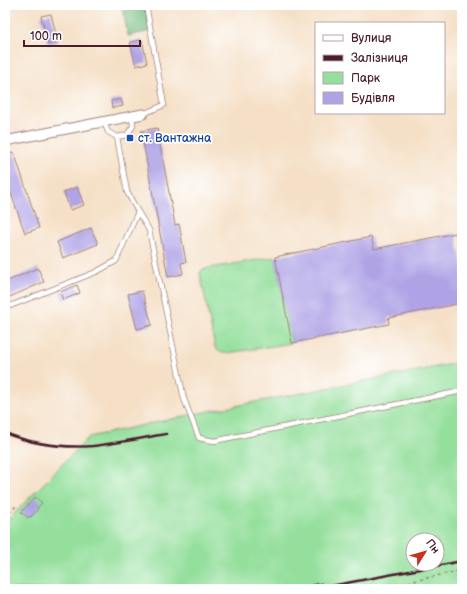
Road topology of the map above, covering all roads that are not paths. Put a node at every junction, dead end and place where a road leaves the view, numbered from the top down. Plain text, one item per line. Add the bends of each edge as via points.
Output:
1 (146, 5) edge
2 (143, 114) joint
3 (132, 116) junction
4 (104, 122) junction
5 (117, 137) junction
6 (5, 141) edge
7 (138, 212) junction
8 (5, 308) edge
9 (462, 391) edge

1 - 2 lane via 164,105
2 - 3 street
3 - 4 street
3 - 5 lane via 133,126 127,135
4 - 5 lane via 108,132
4 - 6 street
5 - 7 lane via 127,192
7 - 8 lane via 116,261 96,272
7 - 9 lane via 150,230 184,399 199,438 214,441

